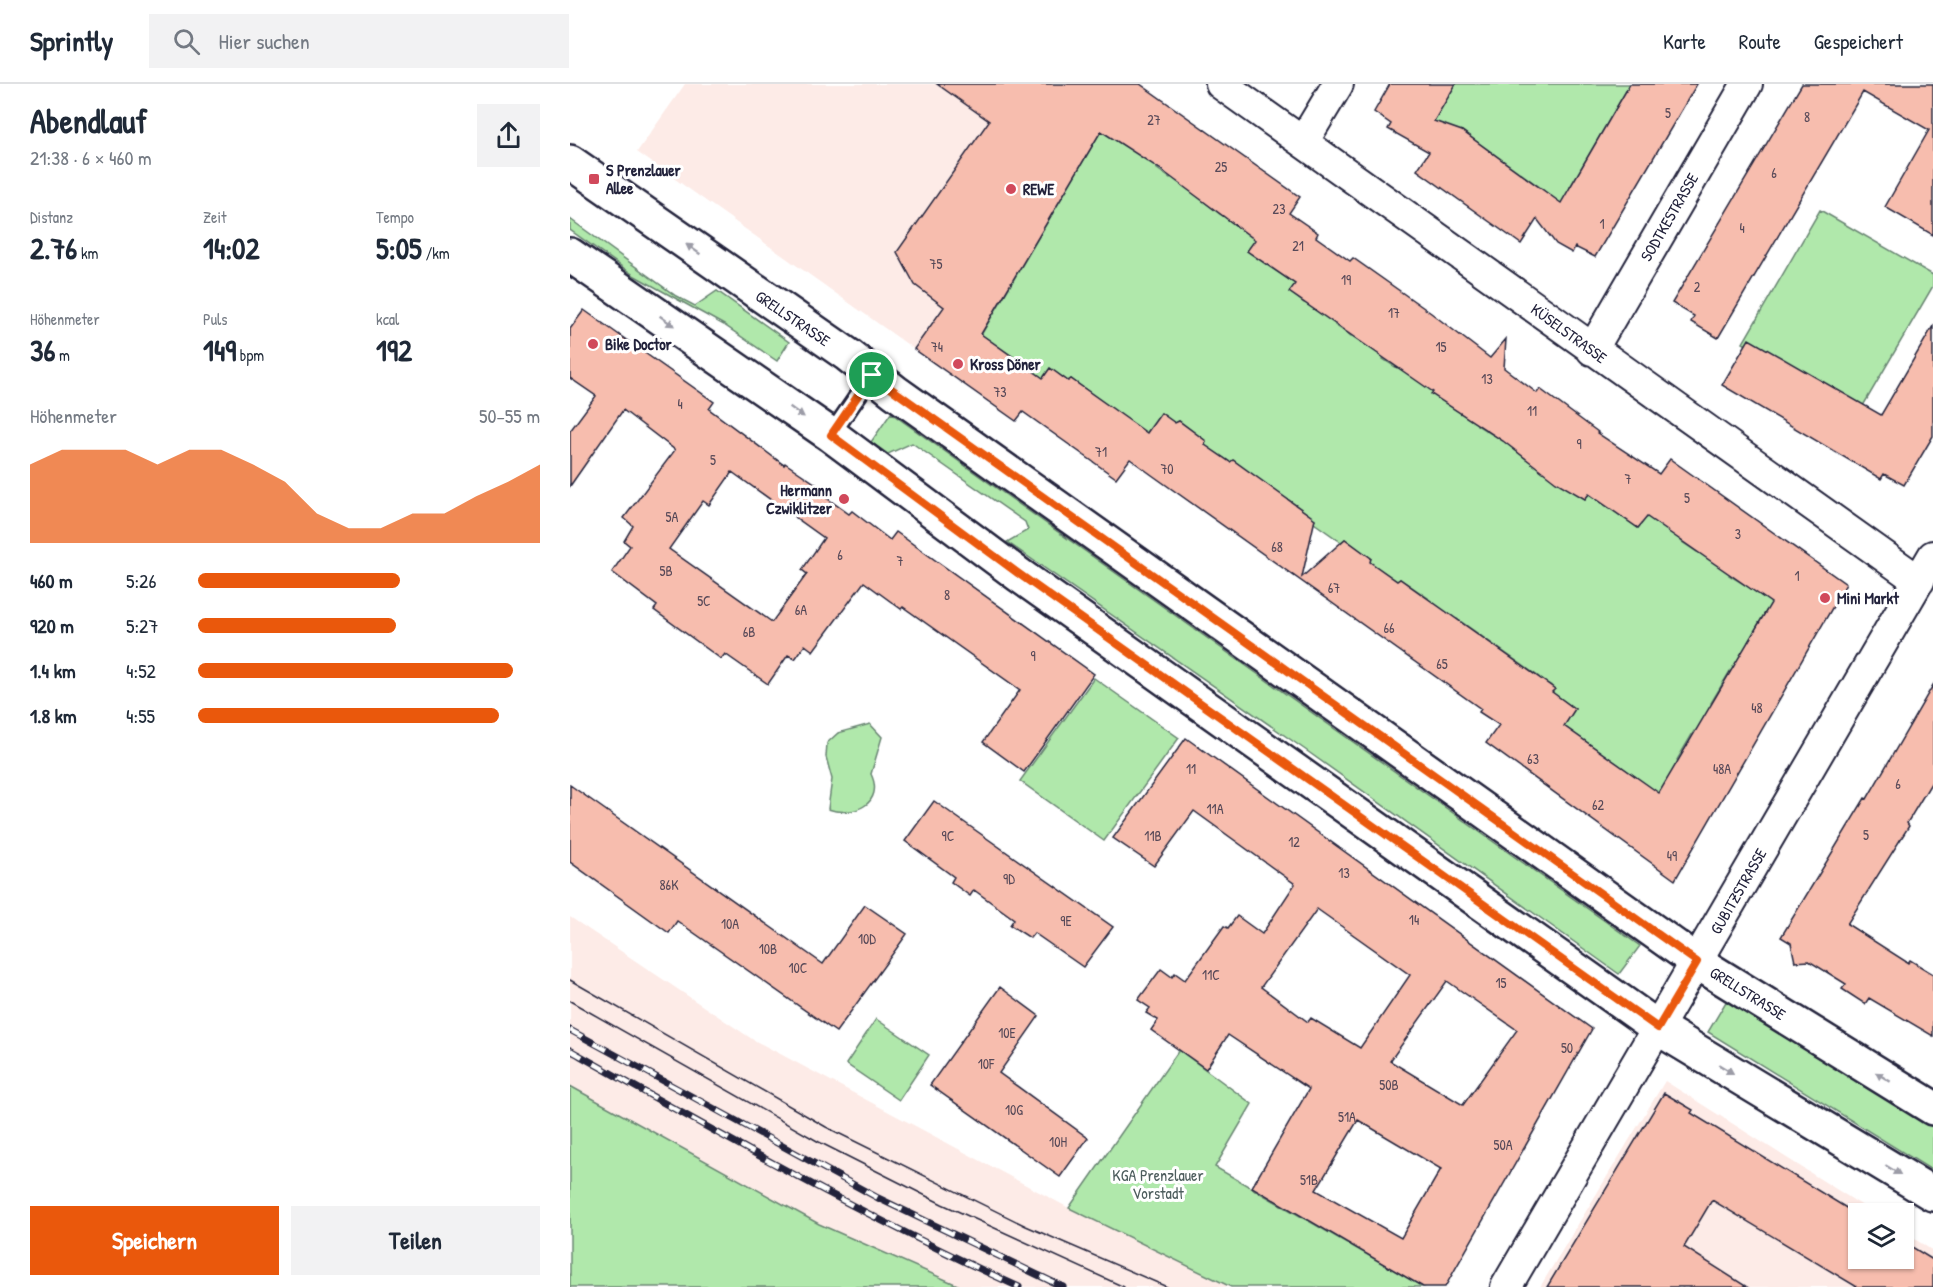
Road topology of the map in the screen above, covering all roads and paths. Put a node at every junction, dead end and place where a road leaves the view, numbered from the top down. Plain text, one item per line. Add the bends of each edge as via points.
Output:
1 (1221, 84) edge
2 (1338, 84) edge
3 (1747, 84) edge
4 (1303, 142) junction
5 (570, 162) edge
6 (570, 255) edge
7 (1592, 350) junction
8 (872, 375) junction
9 (831, 435) junction
10 (1926, 569) edge
11 (1697, 962) junction
12 (1658, 1028) junction
13 (1933, 1108) edge
14 (1933, 1194) edge
15 (1506, 1287) edge

1 - 4 street, KÜSELSTRASSE
2 - 4 street
3 - 7 street, SODTKESTRASSE
4 - 7 street, KÜSELSTRASSE
8 -> 5 street, GRELLSTRASSE
6 -> 9 street
7 - 10 street, KÜSELSTRASSE
8 - 9 lane
8 - 11 street, GRELLSTRASSE
9 - 12 street via 1019,574
10 - 11 street, GUBITZSTRASSE
11 - 12 street, GUBITZSTRASSE
13 -> 11 street, GRELLSTRASSE
12 -> 14 street
12 - 15 street, GUBITZSTRASSE

